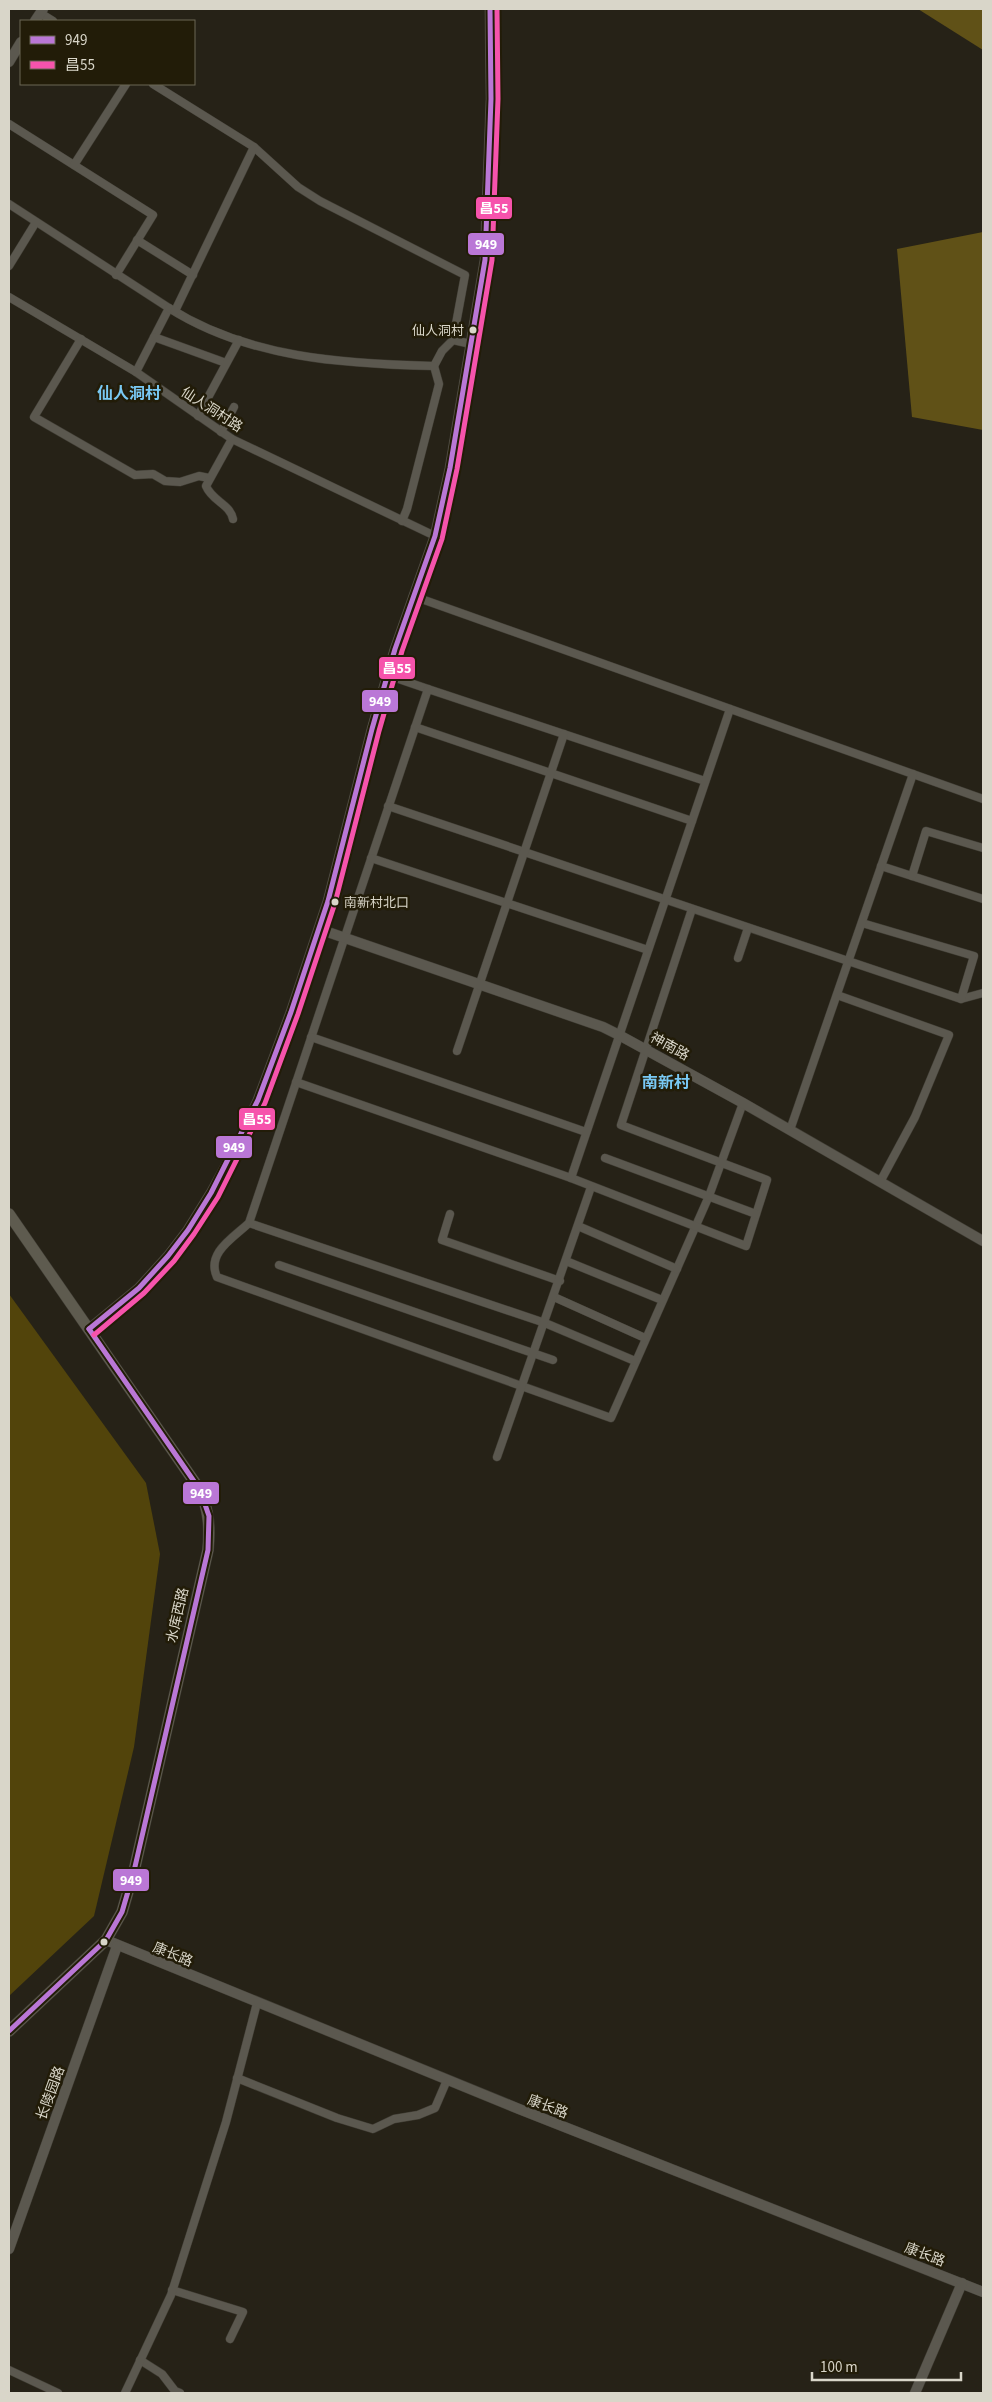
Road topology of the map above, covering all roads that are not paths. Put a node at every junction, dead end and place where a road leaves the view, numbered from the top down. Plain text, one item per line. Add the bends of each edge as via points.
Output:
1 (490, 9) edge
2 (39, 14) edge
3 (51, 20) edge
4 (20, 44) edge
5 (9, 62) edge
6 (125, 85) edge
7 (155, 85) edge
8 (9, 124) edge
9 (254, 147) junction
10 (74, 165) junction
11 (9, 204) edge
12 (36, 222) junction
13 (137, 240) junction
14 (9, 266) edge
15 (116, 275) junction
16 (193, 275) junction
17 (9, 297) edge
18 (172, 310) junction
19 (154, 337) junction
20 (82, 339) junction
21 (239, 340) junction
22 (453, 340) junction
23 (472, 344) junction
24 (226, 363) junction
25 (434, 366) junction
26 (136, 372) junction
27 (234, 407) dead end
28 (198, 416) junction
29 (222, 432) junction
30 (232, 439) junction
31 (209, 478) junction
32 (233, 519) dead end
33 (402, 521) junction
34 (435, 536) junction
35 (413, 596) junction
36 (387, 675) junction
37 (428, 689) junction
38 (730, 709) junction
39 (415, 727) junction
40 (564, 734) junction
41 (551, 773) junction
42 (913, 774) junction
43 (705, 781) junction
44 (983, 799) edge
45 (388, 806) junction
46 (692, 821) junction
47 (983, 848) edge
48 (524, 852) junction
49 (371, 858) junction
50 (881, 866) junction
51 (912, 876) junction
52 (665, 900) junction
53 (983, 900) edge
54 (506, 903) junction
55 (692, 909) junction
56 (862, 923) junction
57 (748, 928) junction
58 (319, 929) junction
59 (344, 938) junction
60 (648, 950) junction
61 (738, 958) dead end
62 (848, 961) junction
63 (479, 984) junction
64 (983, 993) edge
65 (837, 995) junction
66 (962, 999) junction
67 (620, 1035) junction
68 (311, 1037) junction
69 (645, 1048) junction
70 (456, 1051) dead end
71 (296, 1082) junction
72 (743, 1103) junction
73 (790, 1130) junction
74 (586, 1132) junction
75 (605, 1158) dead end
76 (723, 1163) junction
77 (571, 1178) junction
78 (880, 1182) junction
79 (591, 1187) junction
80 (709, 1196) junction
81 (9, 1214) edge
82 (450, 1214) dead end
83 (756, 1214) junction
84 (249, 1223) junction
85 (578, 1226) junction
86 (695, 1228) junction
87 (983, 1241) edge
88 (566, 1261) junction
89 (279, 1265) dead end
90 (677, 1269) junction
91 (560, 1281) junction
92 (554, 1297) junction
93 (662, 1300) junction
94 (545, 1323) junction
95 (89, 1329) junction
96 (645, 1338) junction
97 (534, 1354) junction
98 (553, 1360) dead end
99 (635, 1361) junction
100 (523, 1386) junction
101 (497, 1457) dead end
102 (106, 1940) junction
103 (117, 1946) junction
104 (257, 2003) junction
105 (9, 2031) edge
106 (237, 2078) junction
107 (447, 2080) junction
108 (9, 2249) edge
109 (962, 2283) junction
110 (172, 2290) junction
111 (983, 2292) edge
112 (230, 2339) dead end
113 (140, 2360) junction
114 (9, 2370) edge
115 (58, 2393) edge
116 (125, 2393) edge
117 (180, 2393) edge
118 (915, 2393) edge

1 - 23 street via 488,221
2 - 3 street
4 - 5 street
6 - 10 street
7 - 9 street
8 - 10 street
9 - 16 street
9 - 22 street via 298,187 320,201 465,275
10 - 13 street via 153,215
11 - 12 street
12 - 14 street
12 - 15 street
13 - 15 street
13 - 16 street
15 - 18 street
16 - 18 street
17 - 20 street, 仙人洞村路
18 - 19 street
18 - 21 street via 217,334
19 - 24 street
19 - 26 street
20 - 26 street, 仙人洞村路
20 - 31 street via 34,417 135,475 153,474 166,481 180,482 198,476
21 - 24 street
21 - 25 street via 297,356 335,362
22 - 23 street
22 - 25 street
23 - 34 street
24 - 28 street
25 - 33 street via 439,384
26 - 28 street, 仙人洞村路
27 - 29 street
28 - 29 street, 仙人洞村路
29 - 30 street, 仙人洞村路
30 - 31 street
30 - 33 street, 仙人洞村路
31 - 32 street via 208,493 232,513
33 - 34 street, 仙人洞村路
34 - 35 street
35 - 36 street
35 - 38 street
36 - 37 street
36 - 58 street
37 - 39 street
37 - 40 street
38 - 42 street
38 - 43 street
39 - 41 street
39 - 45 street
40 - 41 street
40 - 43 street
41 - 46 street
41 - 48 street
42 - 44 street
42 - 50 street
43 - 46 street
45 - 48 street
45 - 49 street
46 - 52 street
47 - 51 street via 926,831
48 - 52 street
48 - 54 street
49 - 54 street
49 - 59 street
50 - 51 street
50 - 56 street
51 - 53 street
52 - 55 street
52 - 60 street
54 - 60 street
54 - 63 street
55 - 57 street
55 - 69 street
56 - 62 street
56 - 66 street via 974,956
57 - 61 street
57 - 62 street
58 - 59 street, 神南路
58 - 95 street via 258,1100 211,1193 168,1256 139,1288
59 - 63 street, 神南路
59 - 68 street
60 - 67 street
62 - 65 street
62 - 66 street
63 - 67 street, 神南路
63 - 70 street
64 - 66 street
65 - 73 street
65 - 78 street via 949,1035 915,1117
67 - 69 street, 神南路
67 - 74 street
68 - 71 street
68 - 74 street
69 - 72 street, 神南路
69 - 76 street via 621,1125
71 - 77 street
71 - 84 street
72 - 73 street, 神南路
72 - 76 street
73 - 78 street, 神南路
74 - 77 street
75 - 80 street
76 - 80 street
76 - 83 street via 767,1180
77 - 79 street
78 - 87 street, 神南路
79 - 85 street
79 - 86 street
80 - 83 street
80 - 86 street
81 - 95 main road, 水库西路
82 - 91 street via 442,1240
83 - 86 street via 746,1246
84 - 94 street
84 - 100 street via 215,1256 213,1267 217,1277
85 - 88 street
85 - 90 street
86 - 90 street
88 - 91 street
88 - 93 street
89 - 97 street
90 - 93 street
91 - 92 street
92 - 94 street
92 - 96 street
93 - 96 street
94 - 97 street
94 - 99 street
95 - 102 main road, 水库西路 via 200,1490 210,1529 208,1550 128,1897
96 - 99 street
97 - 98 street
97 - 100 street
99 - 100 street via 611,1418
100 - 101 street
102 - 103 street, 康长路
102 - 105 main road, 水库西路
103 - 104 street, 康长路
103 - 108 street, 长陵园路
104 - 106 street
104 - 107 street, 康长路
106 - 107 street via 373,2130 394,2119 435,2108
106 - 110 street
107 - 109 street, 康长路
109 - 111 street, 康长路
109 - 118 street
110 - 112 street via 244,2312
110 - 113 street
113 - 116 street
113 - 117 street via 162,2374
114 - 115 street

